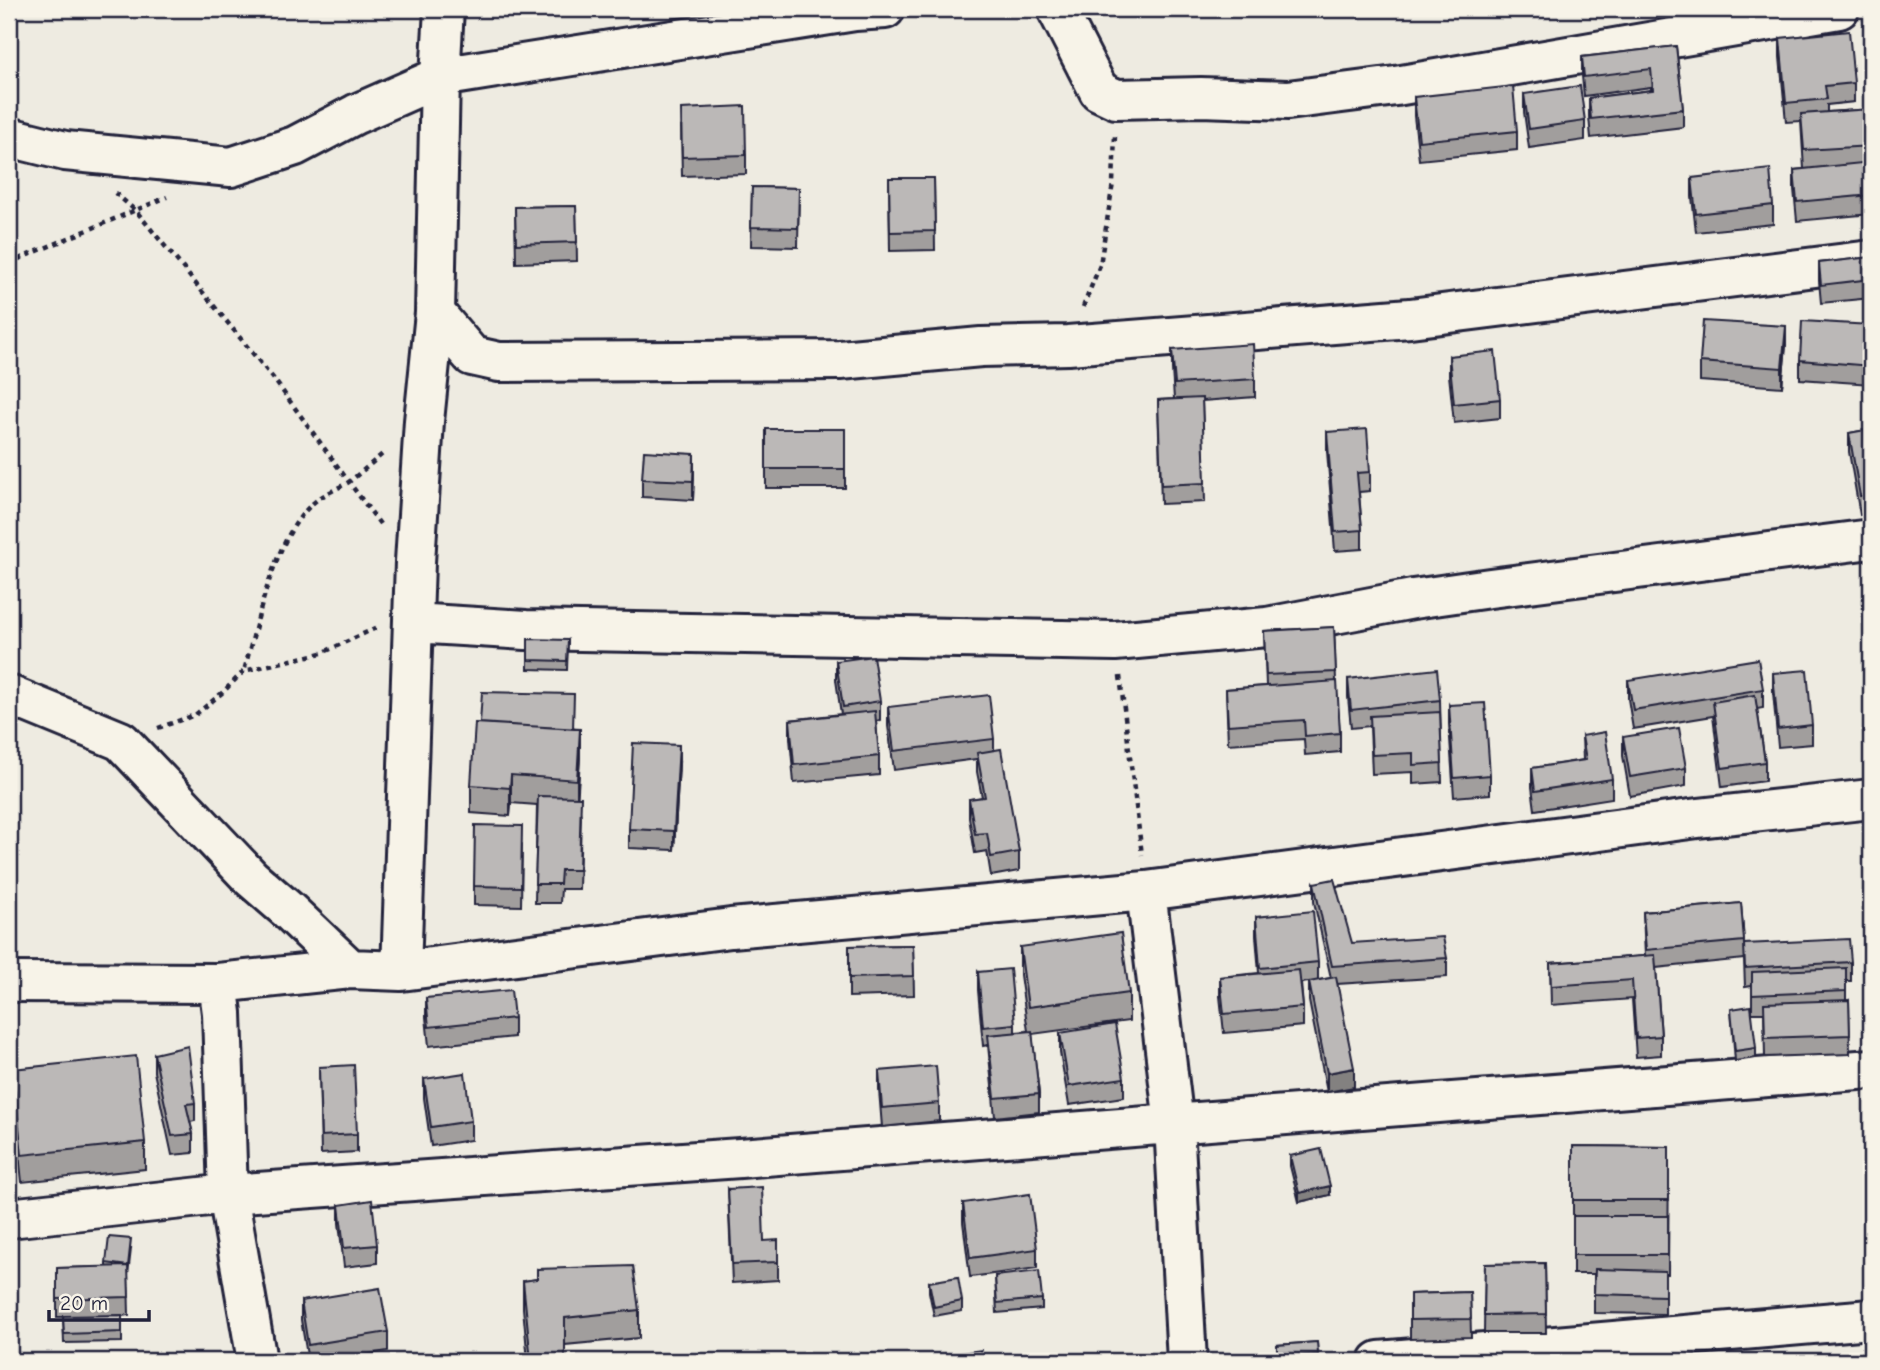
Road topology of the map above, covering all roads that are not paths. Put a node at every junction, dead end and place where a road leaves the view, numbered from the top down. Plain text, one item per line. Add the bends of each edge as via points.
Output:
1 (444, 9) edge
2 (885, 9) edge
3 (1057, 9) edge
4 (1839, 9) edge
5 (440, 76) junction
6 (9, 137) edge
7 (1871, 260) edge
8 (435, 313) junction
9 (1871, 539) edge
10 (413, 623) junction
11 (9, 695) edge
12 (1871, 799) edge
13 (1146, 891) junction
14 (350, 969) junction
15 (401, 971) junction
16 (9, 982) edge
17 (219, 983) junction
18 (1871, 1069) edge
19 (1174, 1124) junction
20 (228, 1194) junction
21 (9, 1218) edge
22 (1871, 1318) edge
23 (257, 1361) edge
24 (1187, 1361) edge
25 (1379, 1361) edge

1 - 5 street
2 - 5 street
3 - 4 street via 1099,91 1116,99 1288,100
5 - 6 street via 295,146 231,167 65,151
5 - 8 street
7 - 8 street via 1410,318 840,360 499,362 472,356
8 - 10 street
9 - 10 street via 1464,592 1267,627 1115,641 526,630
10 - 15 street
11 - 14 street via 121,741 251,878
12 - 13 street
13 - 15 street via 731,928
13 - 19 street
14 - 15 street
14 - 17 street
16 - 17 street
17 - 20 street
18 - 19 street
19 - 20 street
19 - 24 street
20 - 21 street
20 - 23 street
22 - 25 street

